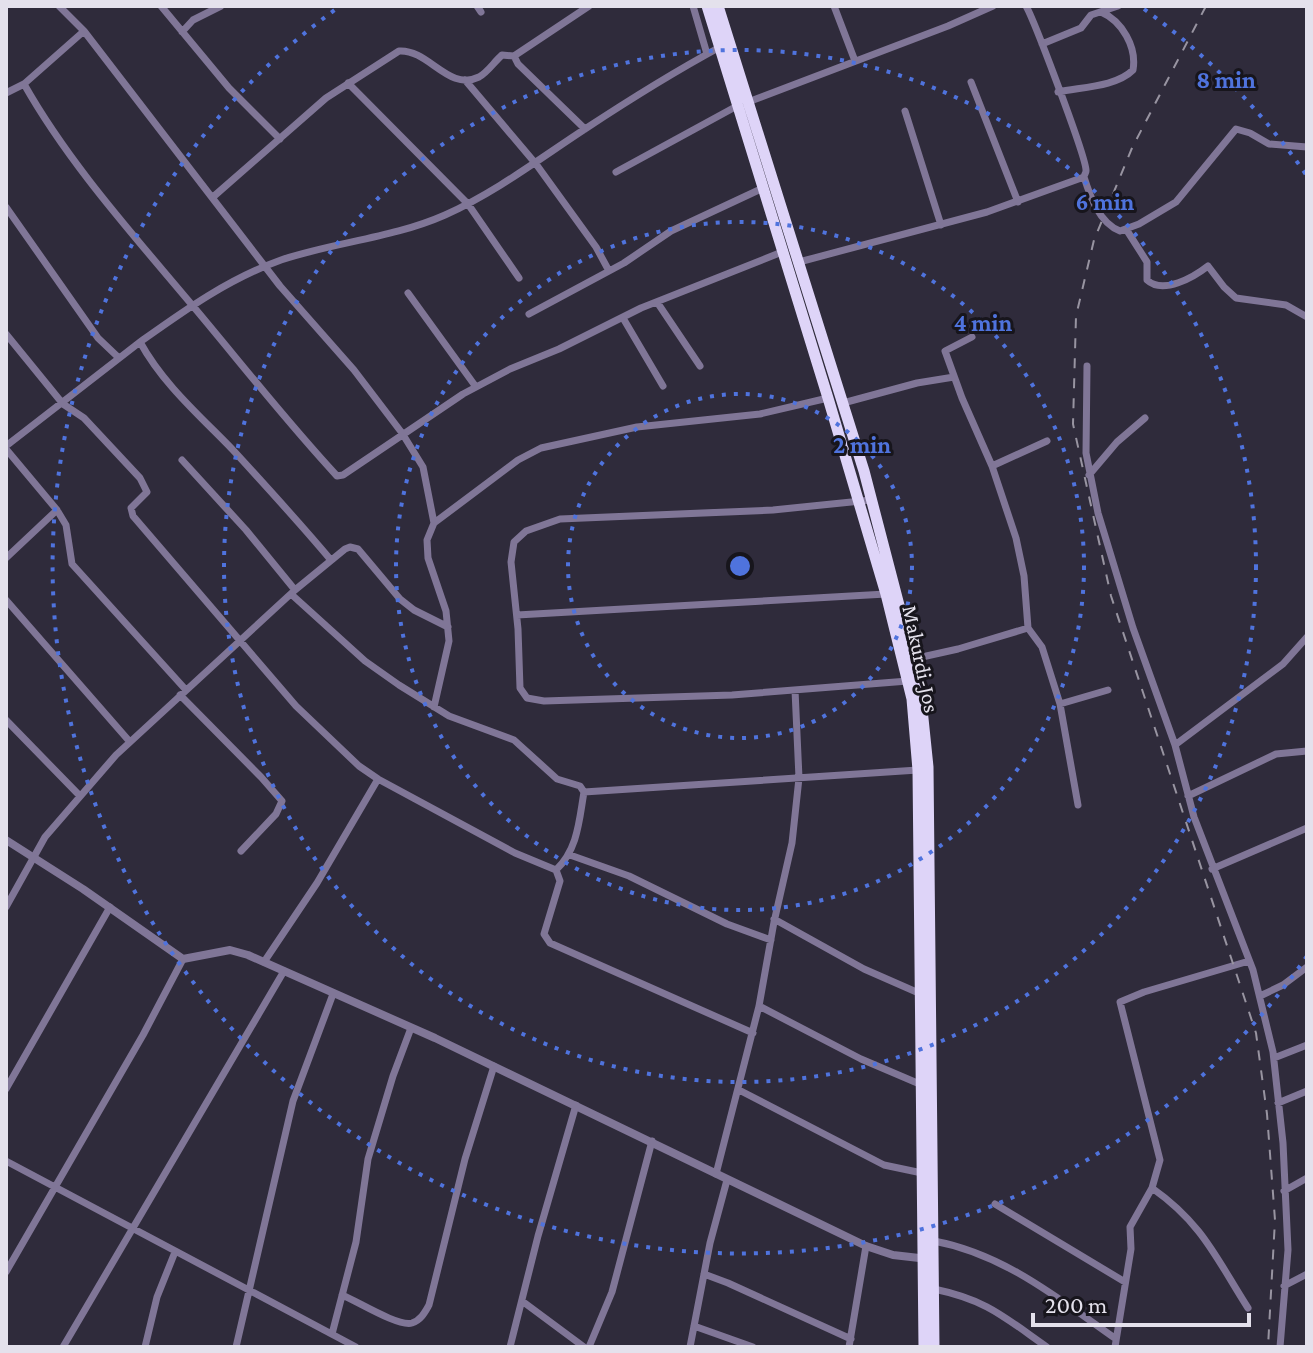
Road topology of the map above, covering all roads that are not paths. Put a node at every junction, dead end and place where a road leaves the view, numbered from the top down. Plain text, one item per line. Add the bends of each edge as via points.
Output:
1 (59, 6) edge
2 (161, 6) edge
3 (221, 6) edge
4 (589, 6) edge
5 (693, 6) edge
6 (707, 6) edge
7 (718, 6) edge
8 (834, 6) edge
9 (993, 6) edge
10 (1026, 6) edge
11 (1108, 10) edge
12 (172, 20) junction
13 (193, 20) junction
14 (84, 31) junction
15 (182, 32) junction
16 (1042, 44) junction
17 (720, 47) junction
18 (707, 54) junction
19 (514, 56) junction
20 (855, 61) junction
21 (465, 80) junction
22 (971, 82) dead end
23 (348, 83) junction
24 (24, 84) junction
25 (1058, 92) junction
26 (6, 93) edge
27 (743, 104) junction
28 (905, 111) dead end
29 (585, 129) junction
30 (280, 139) junction
31 (1307, 147) edge
32 (536, 164) junction
33 (616, 172) dead end
34 (1084, 177) junction
35 (763, 188) junction
36 (213, 197) junction
37 (1018, 202) junction
38 (468, 204) junction
39 (6, 207) edge
40 (941, 225) junction
41 (1126, 229) junction
42 (782, 252) junction
43 (799, 262) junction
44 (266, 267) junction
45 (609, 271) junction
46 (519, 278) dead end
47 (408, 293) dead end
48 (657, 302) junction
49 (192, 304) junction
50 (529, 314) dead end
51 (1307, 317) edge
52 (623, 318) junction
53 (6, 334) edge
54 (972, 337) dead end
55 (140, 342) junction
56 (119, 358) junction
57 (700, 366) dead end
58 (1087, 366) dead end
59 (954, 377) junction
60 (663, 386) dead end
61 (476, 387) junction
62 (828, 398) junction
63 (843, 403) junction
64 (63, 404) junction
65 (1145, 418) dead end
66 (402, 433) junction
67 (1047, 441) dead end
68 (6, 447) edge
69 (182, 460) dead end
70 (992, 466) junction
71 (1089, 475) junction
72 (871, 500) junction
73 (859, 502) junction
74 (57, 510) junction
75 (434, 523) junction
76 (6, 558) edge
77 (330, 559) junction
78 (293, 592) junction
79 (886, 594) junction
80 (6, 600) edge
81 (446, 611) junction
82 (517, 615) junction
83 (431, 617) junction
84 (448, 627) junction
85 (1028, 628) junction
86 (1307, 637) edge
87 (241, 639) junction
88 (913, 659) junction
89 (908, 681) junction
90 (795, 690) junction
91 (1108, 690) dead end
92 (183, 692) junction
93 (1060, 704) junction
94 (434, 707) junction
95 (6, 720) edge
96 (130, 742) junction
97 (1175, 745) junction
98 (1307, 751) edge
99 (918, 770) junction
100 (799, 778) junction
101 (378, 779) junction
102 (584, 792) junction
103 (80, 796) junction
104 (1188, 796) junction
105 (1078, 805) dead end
106 (1307, 828) edge
107 (6, 840) edge
108 (241, 851) dead end
109 (570, 855) junction
110 (33, 856) junction
111 (1212, 869) junction
112 (556, 870) junction
113 (6, 907) edge
114 (110, 907) junction
115 (774, 919) junction
116 (771, 940) junction
117 (183, 959) junction
118 (1249, 961) junction
119 (264, 962) junction
120 (1307, 967) edge
121 (284, 971) junction
122 (333, 994) junction
123 (921, 994) junction
124 (1260, 996) junction
125 (759, 1006) junction
126 (411, 1028) junction
127 (753, 1033) junction
128 (1307, 1045) edge
129 (1274, 1058) junction
130 (494, 1066) junction
131 (922, 1085) junction
132 (6, 1089) edge
133 (739, 1090) junction
134 (1307, 1091) edge
135 (1278, 1103) junction
136 (576, 1105) junction
137 (652, 1141) junction
138 (6, 1161) edge
139 (922, 1173) junction
140 (716, 1174) junction
141 (1307, 1178) edge
142 (727, 1180) junction
143 (53, 1188) junction
144 (1152, 1188) junction
145 (1284, 1191) junction
146 (995, 1204) dead end
147 (132, 1230) junction
148 (934, 1241) junction
149 (866, 1246) junction
150 (175, 1252) junction
151 (928, 1259) junction
152 (6, 1272) edge
153 (704, 1274) junction
154 (1307, 1274) edge
155 (1125, 1282) junction
156 (1284, 1286) junction
157 (934, 1289) junction
158 (250, 1293) junction
159 (342, 1295) junction
160 (522, 1301) junction
161 (1248, 1308) dead end
162 (694, 1326) junction
163 (335, 1336) junction
164 (850, 1343) edge
165 (1115, 1343) edge
166 (63, 1347) edge
167 (145, 1347) edge
168 (236, 1347) edge
169 (336, 1347) edge
170 (356, 1347) edge
171 (510, 1347) edge
172 (587, 1347) edge
173 (690, 1347) edge
174 (753, 1347) edge
175 (924, 1347) edge
176 (934, 1347) edge
177 (1047, 1347) edge
178 (1280, 1347) edge

1 - 14 street
2 - 12 street
3 - 13 street
4 - 19 street
5 - 18 street
6 - 17 highway, Makurdi-Jos
7 - 27 highway, Makurdi-Jos
8 - 20 street
9 - 20 street
10 - 16 street
11 - 16 street via 1091,15 1076,31
11 - 25 street via 1124,31 1133,70 1115,81
12 - 13 street
12 - 15 street
13 - 15 street
14 - 24 street
14 - 36 street
15 - 30 street
16 - 25 street
17 - 18 street
17 - 27 highway, Makurdi-Jos
18 - 29 street
19 - 21 street via 502,55 480,76
19 - 29 street
20 - 27 street
21 - 23 street via 405,51
21 - 32 street
22 - 37 street
23 - 30 street
23 - 38 street
24 - 26 street
24 - 49 street via 87,175
25 - 34 street
27 - 33 street
27 - 35 highway, Makurdi-Jos
27 - 43 highway, Makurdi-Jos
28 - 40 street
29 - 32 street
30 - 36 street
31 - 41 street via 1269,144 1236,129 1176,202
32 - 38 street
32 - 45 street
34 - 37 street
34 - 41 street via 1103,216 1115,229
35 - 42 highway, Makurdi-Jos
35 - 45 street via 671,231
36 - 44 street
37 - 40 street
38 - 44 street via 413,227
38 - 46 street
39 - 56 street via 98,338
40 - 43 street
41 - 51 street via 1145,258 1147,280 1153,285 1194,278 1208,266 1236,298 1286,305
42 - 48 street
42 - 62 highway, Makurdi-Jos
43 - 63 highway, Makurdi-Jos
44 - 49 street
44 - 66 street
45 - 50 street
47 - 61 street
48 - 52 street
48 - 57 street
49 - 55 street
49 - 66 street via 337,476
52 - 60 street
52 - 61 street
53 - 64 street
54 - 59 street via 945,351
55 - 56 street
55 - 77 street via 171,387
56 - 64 street
58 - 71 street
59 - 63 street
59 - 70 street
61 - 66 street
62 - 73 highway, Makurdi-Jos
62 - 75 street via 760,414 637,427 541,448
63 - 72 highway, Makurdi-Jos
64 - 68 street
64 - 87 street via 84,418 140,478 147,491 131,508 133,516
65 - 71 street
66 - 75 street via 423,467
67 - 70 street
68 - 74 street
69 - 78 street
70 - 85 street via 1016,538
71 - 97 street via 1108,549
72 - 73 street
72 - 88 highway, Makurdi-Jos
73 - 79 highway, Makurdi-Jos
73 - 82 street via 560,519 526,531 514,542
74 - 76 street
74 - 92 street via 66,525 72,564
75 - 81 street via 427,540 428,558
77 - 78 street
77 - 83 street via 350,547 358,549 391,591
78 - 87 street
78 - 94 street via 365,661
79 - 82 street
79 - 89 highway, Makurdi-Jos
80 - 96 street
81 - 83 street
81 - 84 street
82 - 90 street via 520,688 534,700
83 - 84 street
84 - 94 street
85 - 88 street
85 - 93 street via 1042,647
86 - 97 street via 1283,664
87 - 92 street
87 - 101 street via 314,725
88 - 148 highway, Makurdi-Jos via 928,767
89 - 90 street
89 - 99 highway, Makurdi-Jos
90 - 100 street
91 - 93 street
92 - 96 street
92 - 108 street via 282,801
93 - 105 street
94 - 102 street via 514,740 557,779
95 - 103 street
96 - 103 street
97 - 104 street
98 - 104 street via 1276,754
99 - 100 street
99 - 123 highway, Makurdi-Jos
100 - 102 street
100 - 115 street via 792,843
101 - 112 street
101 - 119 street
102 - 109 street
103 - 110 street
104 - 111 street
106 - 111 street
107 - 110 street
109 - 112 street
109 - 116 street
110 - 113 street
110 - 114 street
111 - 118 street
112 - 127 street via 560,881 544,934 550,943
114 - 117 street
114 - 132 street
115 - 116 street
115 - 123 street
116 - 125 street
117 - 119 street via 230,950
117 - 143 street
118 - 124 street
118 - 144 street via 1120,1002 1160,1160
119 - 121 street
120 - 124 street
121 - 122 street
121 - 147 street
122 - 126 street
122 - 158 street via 293,1101
123 - 131 highway, Makurdi-Jos
124 - 129 street
125 - 127 street
125 - 131 street
126 - 130 street
126 - 159 street via 368,1159
127 - 133 street
128 - 129 street
129 - 135 street
130 - 136 street
130 - 159 street via 423,1316 401,1323
131 - 139 highway, Makurdi-Jos
133 - 139 street via 884,1165
133 - 140 street
134 - 135 street
135 - 145 street
136 - 137 street
136 - 160 street
137 - 140 street
137 - 172 street via 612,1292
138 - 143 street
139 - 151 highway, Makurdi-Jos
140 - 142 street
141 - 145 street
142 - 149 street
142 - 153 street
143 - 147 street
143 - 152 street
144 - 155 street via 1130,1227
144 - 161 street via 1197,1227
145 - 156 street
146 - 155 street
147 - 150 street
147 - 166 street
148 - 151 highway, Makurdi-Jos
148 - 165 street via 960,1246 1031,1279
149 - 151 street
149 - 164 street
150 - 158 street
150 - 167 street
151 - 157 highway, Makurdi-Jos
151 - 175 highway, Makurdi-Jos
153 - 162 street
153 - 164 street
154 - 156 street
155 - 165 street
156 - 178 street
157 - 176 highway, Makurdi-Jos
157 - 177 street via 990,1307
158 - 163 street
158 - 168 street
159 - 163 street
160 - 171 street
160 - 172 street
162 - 173 street
162 - 174 street
163 - 169 street
163 - 170 street

